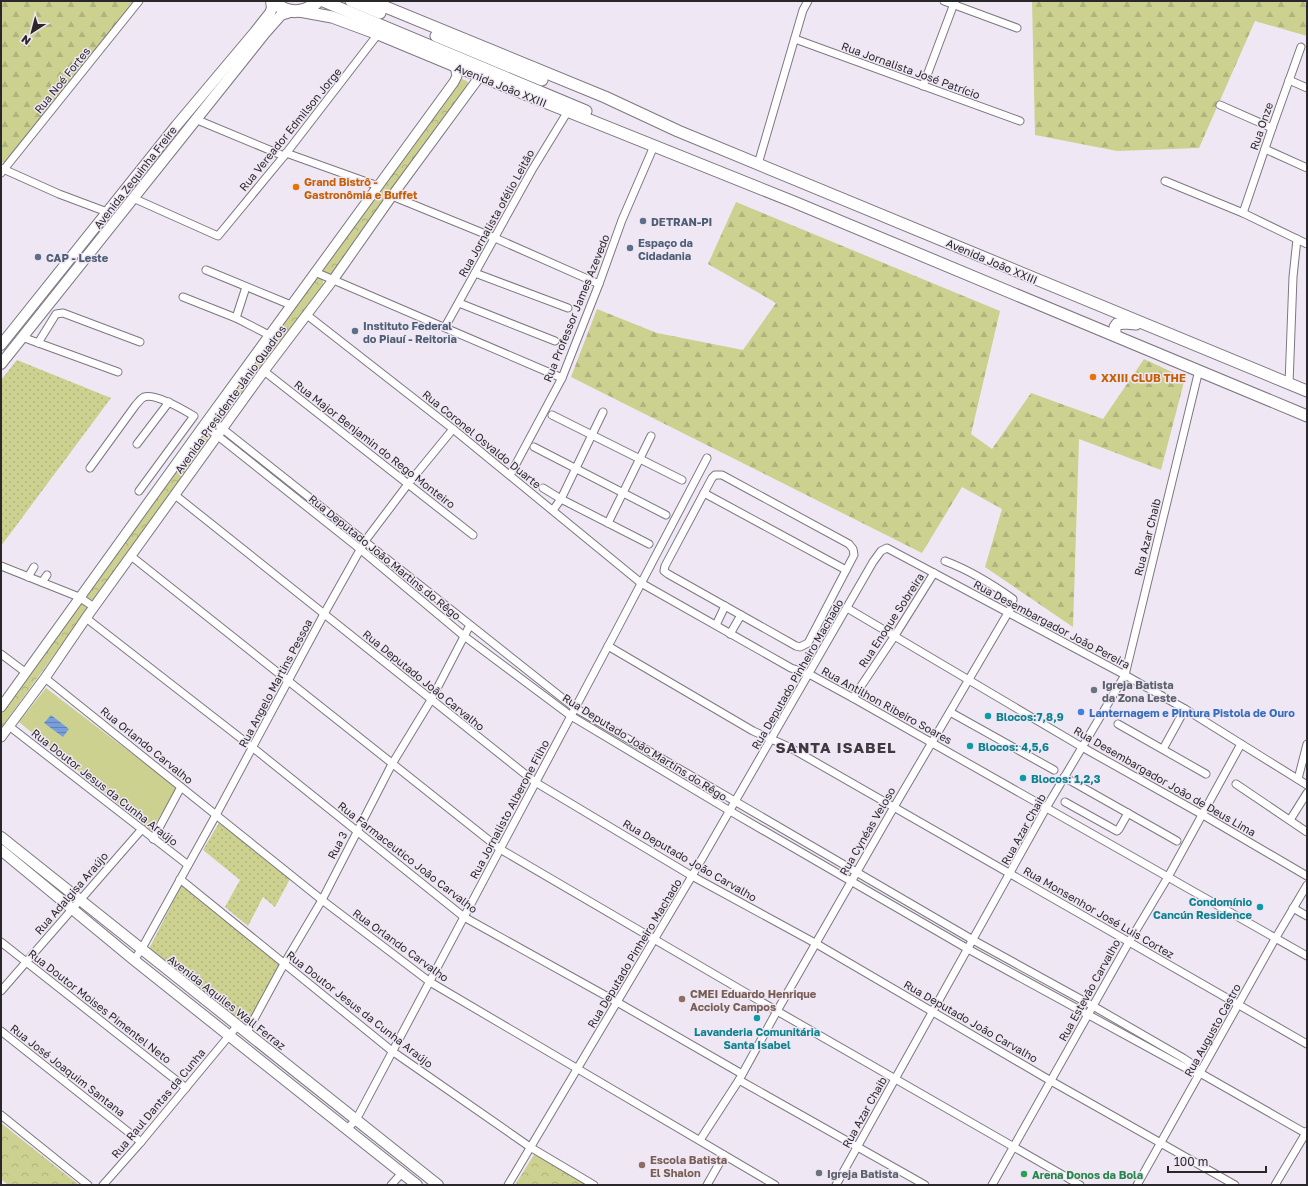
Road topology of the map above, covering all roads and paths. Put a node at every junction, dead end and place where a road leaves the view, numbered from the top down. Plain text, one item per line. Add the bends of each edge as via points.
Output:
1 (140, 1) edge
2 (272, 1) edge
3 (323, 1) edge
4 (351, 1) edge
5 (371, 1) edge
6 (808, 1) edge
7 (944, 1) edge
8 (954, 3) edge
9 (315, 4) edge
10 (296, 11) junction
11 (1018, 28) dead end
12 (378, 34) junction
13 (795, 39) junction
14 (1301, 47) dead end
15 (455, 66) junction
16 (221, 73) junction
17 (485, 73) junction
18 (1289, 80) junction
19 (227, 82) junction
20 (923, 86) junction
21 (1307, 88) edge
22 (1220, 105) dead end
23 (568, 111) junction
24 (195, 119) junction
25 (1020, 121) dead end
26 (1272, 128) junction
27 (678, 131) junction
28 (654, 146) junction
29 (1265, 149) junction
30 (285, 154) junction
31 (758, 164) junction
32 (702, 165) junction
33 (1307, 168) edge
34 (2, 171) edge
35 (1165, 181) dead end
36 (378, 186) junction
37 (392, 196) junction
38 (133, 198) junction
39 (107, 212) junction
40 (1243, 213) junction
41 (495, 238) junction
42 (1297, 239) junction
43 (1307, 244) edge
44 (206, 270) dead end
45 (315, 272) junction
46 (476, 273) junction
47 (333, 280) junction
48 (599, 284) junction
49 (246, 287) junction
50 (183, 297) dead end
51 (459, 303) junction
52 (291, 305) junction
53 (568, 308) dead end
54 (307, 314) junction
55 (236, 318) junction
56 (1144, 324) junction
57 (445, 327) junction
58 (269, 335) junction
59 (1114, 335) junction
60 (8, 336) junction
61 (19, 340) junction
62 (555, 341) dead end
63 (140, 342) dead end
64 (38, 343) junction
65 (1, 345) edge
66 (3, 356) edge
67 (1199, 370) junction
68 (264, 371) junction
69 (118, 372) dead end
70 (562, 378) junction
71 (1289, 384) junction
72 (1307, 391) edge
73 (169, 402) junction
74 (603, 412) dead end
75 (552, 414) dead end
76 (194, 416) junction
77 (1307, 416) edge
78 (206, 421) junction
79 (453, 429) junction
80 (220, 432) junction
81 (592, 435) junction
82 (650, 436) dead end
83 (137, 444) dead end
84 (534, 447) dead end
85 (706, 458) dead end
86 (639, 459) junction
87 (90, 468) dead end
88 (576, 469) junction
89 (510, 475) junction
90 (682, 480) dead end
91 (408, 484) junction
92 (543, 488) dead end
93 (140, 491) dead end
94 (704, 492) junction
95 (623, 493) junction
96 (174, 495) junction
97 (561, 499) junction
98 (553, 510) junction
99 (666, 515) dead end
100 (608, 523) junction
101 (473, 535) dead end
102 (365, 541) junction
103 (649, 544) dead end
104 (888, 548) joint
105 (360, 550) junction
106 (131, 556) junction
107 (945, 561) dead end
108 (1, 566) edge
109 (34, 566) dead end
110 (846, 570) junction
111 (934, 573) junction
112 (47, 575) dead end
113 (28, 577) junction
114 (42, 582) junction
115 (641, 583) junction
116 (79, 597) junction
117 (725, 606) junction
118 (94, 607) junction
119 (847, 608) junction
120 (1009, 613) junction
121 (324, 614) junction
122 (741, 615) junction
123 (86, 618) junction
124 (470, 625) junction
125 (716, 625) junction
126 (730, 634) junction
127 (464, 636) junction
128 (894, 637) junction
129 (608, 646) junction
130 (1, 654) edge
131 (25, 672) junction
132 (809, 674) junction
133 (1125, 675) junction
134 (45, 678) junction
135 (969, 680) junction
136 (288, 682) junction
137 (853, 698) junction
138 (431, 700) junction
139 (1, 707) edge
140 (575, 708) junction
141 (1185, 709) junction
142 (950, 712) junction
143 (570, 716) junction
144 (1118, 724) dead end
145 (9, 726) junction
146 (1, 737) edge
147 (772, 738) junction
148 (932, 742) junction
149 (1241, 744) junction
150 (1307, 744) edge
151 (252, 747) junction
152 (1082, 747) junction
153 (1163, 749) junction
154 (392, 764) junction
155 (1054, 770) dead end
156 (1206, 774) dead end
157 (1064, 777) junction
158 (1298, 779) junction
159 (535, 782) junction
160 (1236, 784) dead end
161 (1307, 785) edge
162 (181, 787) junction
163 (1307, 793) edge
164 (735, 802) junction
165 (1065, 802) dead end
166 (894, 807) junction
167 (1046, 808) junction
168 (730, 812) junction
169 (1128, 813) junction
170 (216, 815) junction
171 (1203, 815) junction
172 (1290, 820) junction
173 (142, 829) junction
174 (356, 832) junction
175 (1307, 832) edge
176 (1, 837) edge
177 (153, 839) junction
178 (1177, 841) dead end
179 (500, 849) junction
180 (1, 850) edge
181 (188, 865) junction
182 (856, 873) junction
183 (1010, 874) junction
184 (692, 876) junction
185 (1307, 876) edge
186 (1168, 877) junction
187 (180, 879) junction
188 (851, 881) junction
189 (1307, 885) edge
190 (80, 900) junction
191 (322, 900) junction
192 (1293, 908) junction
193 (72, 909) junction
194 (1307, 916) edge
195 (464, 917) junction
196 (1275, 939) junction
197 (655, 940) junction
198 (973, 940) junction
199 (1, 942) edge
200 (1129, 942) junction
201 (816, 943) junction
202 (968, 948) junction
203 (141, 950) junction
204 (1307, 956) edge
205 (134, 960) junction
206 (26, 962) junction
207 (284, 964) junction
208 (430, 982) junction
209 (1, 991) edge
210 (617, 1002) junction
211 (1239, 1004) junction
212 (1093, 1006) junction
213 (776, 1011) junction
214 (932, 1012) junction
215 (1088, 1016) junction
216 (238, 1025) junction
217 (1, 1031) edge
218 (247, 1032) junction
219 (230, 1034) junction
220 (1307, 1044) edge
221 (392, 1051) junction
222 (578, 1069) junction
223 (1200, 1073) junction
224 (740, 1077) junction
225 (895, 1078) junction
226 (1052, 1081) junction
227 (186, 1088) junction
228 (1, 1115) edge
229 (356, 1120) junction
230 (347, 1129) junction
231 (1307, 1132) edge
232 (700, 1140) junction
233 (141, 1142) junction
234 (1161, 1143) junction
235 (858, 1146) junction
236 (530, 1147) junction
237 (1014, 1147) junction
238 (724, 1155) junction
239 (402, 1173) junction
240 (88, 1185) edge
241 (103, 1185) edge
242 (391, 1185) edge
243 (418, 1185) edge
244 (438, 1185) edge
245 (508, 1185) edge
246 (594, 1185) edge
247 (707, 1185) edge
248 (776, 1185) edge
249 (836, 1185) edge
250 (925, 1185) edge
251 (992, 1185) edge
252 (1080, 1185) edge
253 (1137, 1185) edge
254 (1235, 1185) edge
255 (1275, 1185) edge

1 - 34 street, Rua Noé Fortes
2 - 10 highway via 284,9
2 - 16 main road, Avenida Zequinha Freire via 270,13
3 - 17 main road
4 - 27 main road, Avenida João XXIII via 576,94
5 - 27 main road, Avenida João XXIII via 605,97
6 - 13 street
7 - 8 street
8 - 11 street
8 - 20 street
9 - 10 highway
10 - 12 main road, Avenida João XXIII via 332,17
10 - 19 main road, Avenida Zequinha Freire via 284,13 277,19
12 - 15 main road, Avenida João XXIII
12 - 30 street, Rua Vereador Edmilson Jorge
13 - 20 street, Rua Jornalista José Patrício
13 - 31 street
14 - 18 street, Rua Onze
15 - 17 main road, Avenida João XXIII
15 - 36 street, Avenida Presidente Jânio Quadros via 457,76 454,82
16 - 19 main road via 226,76
16 - 39 main road, Avenida Zequinha Freire
17 - 23 main road, Avenida João XXIII
17 - 32 main road, Avenida João XXIII via 582,109
17 - 37 street, Avenida Presidente Jânio Quadros
18 - 21 street
18 - 26 street, Rua Onze
19 - 24 main road, Avenida Zequinha Freire
20 - 25 street, Rua Jornalista José Patrício
22 - 26 street
23 - 28 main road, Avenida João XXIII
23 - 41 street, Rua Jornalista ofélio Leitão
24 - 30 street
24 - 38 main road, Avenida Zequinha Freire
26 - 29 street, Rua Onze
27 - 31 main road, Avenida João XXIII
28 - 32 main road, Avenida João XXIII
28 - 48 street, Rua Professor James Azevedo via 622,220
29 - 33 street
29 - 40 street, Rua Onze
30 - 36 street
30 - 38 street, Rua Vereador Edmilson Jorge via 218,236
31 - 56 main road, Avenida João XXIII
32 - 59 main road, Avenida João XXIII
34 - 39 street
35 - 40 street
36 - 45 street, Avenida Presidente Jânio Quadros
37 - 41 street
37 - 47 street, Avenida Presidente Jânio Quadros
38 - 61 main road, Avenida Zequinha Freire
39 - 60 main road, Avenida Zequinha Freire
40 - 42 street
41 - 46 street, Rua Jornalista ofélio Leitão
41 - 48 street
42 - 43 street
42 - 71 street
44 - 49 street
45 - 47 street
45 - 52 street, Avenida Presidente Jânio Quadros
46 - 51 street, Rua Jornalista ofélio Leitão
46 - 53 street
47 - 54 street, Avenida Presidente Jânio Quadros
47 - 57 street
48 - 70 street, Rua Professor James Azevedo
49 - 52 street
49 - 55 street
50 - 55 street
51 - 57 street, Rua Jornalista ofélio Leitão
51 - 62 street
52 - 58 street, Avenida Presidente Jânio Quadros
54 - 68 street, Avenida Presidente Jânio Quadros
54 - 79 street, Rua Coronel Osvaldo Duarte
55 - 58 street
56 - 59 main road via 1120,323 1115,327
56 - 71 main road, Avenida João XXIII
57 - 70 street
58 - 78 street, Avenida Presidente Jânio Quadros
59 - 67 main road, Avenida João XXIII
60 - 61 main road via 9,342
60 - 65 main road, Avenida Zequinha Freire
61 - 64 street
61 - 66 main road, Avenida Zequinha Freire
63 - 64 street via 59,313 52,318
64 - 69 street
67 - 77 main road, Avenida João XXIII
67 - 133 street, Rua Azar Chaib
68 - 80 street, Avenida Presidente Jânio Quadros
68 - 91 street, Rua Major Benjamin do Rego Monteiro
70 - 89 street, Rua Professor James Azevedo
71 - 72 main road, Avenida João XXIII
73 - 76 street, Rua Deputado João Martins do Rêgo
73 - 83 street
73 - 87 street, Rua Deputado João Martins do Rêgo via 150,397 141,400
74 - 81 street
75 - 81 street
76 - 78 street, Rua Deputado João Martins do Rêgo
76 - 93 street
78 - 80 street, Rua Deputado João Martins do Rêgo
78 - 116 street, Avenida Presidente Jânio Quadros
79 - 89 street, Rua Coronel Osvaldo Duarte
79 - 91 street, Rua Angelo Martins Pessoa
80 - 96 street, Avenida Presidente Jânio Quadros
80 - 102 street, Rua Deputado João Martins do Rêgo
80 - 105 street, Rua Deputado João Martins do Rêgo
81 - 86 street
81 - 88 street
82 - 86 street
84 - 88 street
85 - 115 street
86 - 90 street
86 - 95 street
88 - 95 street
88 - 97 street
89 - 98 street, Rua Coronel Osvaldo Duarte
91 - 101 street, Rua Major Benjamin do Rego Monteiro
91 - 102 street, Rua Angelo Martins Pessoa
92 - 97 street
94 - 110 street
94 - 110 street via 715,475 722,475 849,544 854,549 854,554
94 - 117 street via 664,571
95 - 99 street
95 - 100 street
96 - 106 street, Avenida Presidente Jânio Quadros
96 - 121 street, Rua Deputado João Carvalho
97 - 98 street
97 - 100 street
98 - 115 street, Rua Coronel Osvaldo Duarte
100 - 103 street
102 - 105 street, Rua Angelo Martins Pessoa
102 - 124 street, Rua Deputado João Martins do Rêgo
104 - 111 street, Rua Desembargador João Pereira
104 - 119 street, Rua Deputado Pinheiro Machado via 878,556
105 - 121 street, Rua Angelo Martins Pessoa
105 - 127 street, Rua Deputado João Martins do Rêgo
106 - 118 street, Avenida Presidente Jânio Quadros
106 - 136 street
107 - 120 street via 995,586 1012,599
108 - 113 street
109 - 113 street
110 - 122 street via 808,643 800,647
111 - 120 street, Rua Desembargador João Pereira
111 - 128 street, Rua Enoque Sobreira
112 - 114 street
113 - 114 street
114 - 116 street
115 - 125 street, Rua Antilhon Ribeiro Soares
115 - 129 street, Rua Jornalisto Alberone Filho
116 - 118 street
116 - 131 street, Avenida Presidente Jânio Quadros
117 - 122 street
117 - 125 street
118 - 123 street, Avenida Presidente Jânio Quadros
119 - 128 street, Rua Desembargador João de Deus Lima
119 - 132 street, Rua Deputado Pinheiro Machado
120 - 133 street, Rua Desembargador João Pereira
120 - 135 street, Rua Cynéas Veloso
121 - 136 street, Rua Angelo Martins Pessoa
121 - 138 street, Rua Deputado João Carvalho
122 - 126 street
123 - 134 street, Avenida Presidente Jânio Quadros
123 - 151 street, Rua Farmaceutico João Carvalho
124 - 127 street, Rua 3
124 - 140 street, Rua Deputado João Martins do Rêgo
125 - 126 street, Rua Antilhon Ribeiro Soares
126 - 132 street, Rua Antilhon Ribeiro Soares via 791,668
127 - 138 street, Rua 3
127 - 143 street, Rua Deputado João Martins do Rêgo
128 - 135 street, Rua Desembargador João de Deus Lima
128 - 137 street, Rua Enoque Sobreira
129 - 140 street, Rua Jornalisto Alberone Filho
129 - 147 street, Rua Monsenhor José Luis Cortez via 753,731
130 - 131 street
131 - 139 street, Avenida Presidente Jânio Quadros
132 - 137 street, Rua Antilhon Ribeiro Soares
132 - 147 street, Rua Deputado Pinheiro Machado
133 - 141 street, Rua Desembargador João Pereira
133 - 152 street, Rua Azar Chaib
134 - 145 street, Avenida Presidente Jânio Quadros
134 - 162 street, Rua Orlando Carvalho
135 - 142 street, Rua Cynéas Veloso
135 - 152 street, Rua Desembargador João de Deus Lima
136 - 151 street, Rua Angelo Martins Pessoa
136 - 154 street
137 - 148 street, Rua Antilhon Ribeiro Soares
138 - 154 street, Rua 3
138 - 159 street, Rua Deputado João Carvalho
140 - 143 street, Rua Jornalisto Alberone Filho
140 - 164 street, Rua Deputado João Martins do Rêgo
141 - 149 street, Rua Desembargador João Pereira
141 - 153 street
142 - 148 street, Rua Cynéas Veloso
142 - 155 street
143 - 159 street, Rua Jornalisto Alberone Filho
143 - 168 street, Rua Deputado João Martins do Rêgo
144 - 153 street
145 - 146 street, Avenida Presidente Jânio Quadros
145 - 173 street, Rua Doutor Jesus da Cunha Araújo
147 - 164 street, Rua Deputado Pinheiro Machado
147 - 166 street, Rua Monsenhor José Luis Cortez
148 - 166 street, Rua Cynéas Veloso
148 - 167 street, Rua Antilhon Ribeiro Soares
149 - 158 street, Rua Desembargador João Pereira
149 - 171 street, Rua Estevão Carvalho
150 - 158 street
151 - 170 street, Rua Angelo Martins Pessoa
151 - 174 street, Rua Farmaceutico João Carvalho
152 - 157 street, Rua Azar Chaib
152 - 171 street, Rua Desembargador João de Deus Lima
153 - 156 street
154 - 174 street, Rua 3
154 - 179 street
157 - 167 street, Rua Azar Chaib
157 - 169 street
158 - 161 street, Rua Desembargador João Pereira
159 - 179 street, Rua Jornalisto Alberone Filho
159 - 184 street, Rua Deputado João Carvalho
160 - 172 street
162 - 170 street, Rua Orlando Carvalho
162 - 177 street
163 - 172 street
164 - 168 street, Rua Deputado Pinheiro Machado
164 - 182 street, Rua Deputado João Martins do Rêgo
165 - 169 street via 1117,831
166 - 182 street, Rua Cynéas Veloso
166 - 183 street, Rua Monsenhor José Luis Cortez
167 - 183 street, Rua Azar Chaib
167 - 186 street, Rua Antilhon Ribeiro Soares
168 - 184 street, Rua Deputado Pinheiro Machado
168 - 188 street, Rua Deputado João Martins do Rêgo
169 - 178 street
170 - 181 street, Rua Angelo Martins Pessoa
170 - 191 street, Rua Orlando Carvalho
171 - 185 street, Rua Desembargador João de Deus Lima
171 - 186 street, Rua Estevão Carvalho
172 - 175 street
173 - 177 street, Rua Doutor Jesus da Cunha Araújo
173 - 190 street, Rua Adalgisa Araújo
174 - 191 street, Rua 3
174 - 195 street, Rua Farmaceutico João Carvalho
176 - 190 main road, Avenida Aquiles Wall Ferraz
177 - 181 street, Rua Doutor Jesus da Cunha Araújo
179 - 195 street, Rua Jornalisto Alberone Filho
179 - 197 street
180 - 193 main road
181 - 187 street, Rua Angelo Martins Pessoa
182 - 188 street, Rua Cynéas Veloso
182 - 198 street, Rua Deputado João Martins do Rêgo
183 - 198 street, Rua Azar Chaib
183 - 200 street, Rua Monsenhor José Luis Cortez
184 - 197 street, Rua Deputado Pinheiro Machado
184 - 201 street, Rua Deputado João Carvalho
186 - 196 street, Rua Antilhon Ribeiro Soares
186 - 200 street, Rua Estevão Carvalho
187 - 203 street, Rua Angelo Martins Pessoa
187 - 207 street, Rua Doutor Jesus da Cunha Araújo
188 - 201 street, Rua Cynéas Veloso
188 - 202 street, Rua Deputado João Martins do Rêgo
189 - 192 street, Rua Augusto Castro
190 - 193 street, Rua Adalgisa Araújo
190 - 203 main road, Avenida Aquiles Wall Ferraz
191 - 207 street, Rua 3
191 - 208 street, Rua Orlando Carvalho
192 - 194 street
192 - 196 street, Rua Augusto Castro
193 - 205 main road
193 - 206 street, Rua Adalgisa Araújo
195 - 208 street, Rua Jornalisto Alberone Filho
195 - 210 street, Rua Farmaceutico João Carvalho
196 - 204 street, Rua Antilhon Ribeiro Soares
196 - 211 street, Rua Augusto Castro
197 - 210 street, Rua Deputado Pinheiro Machado
197 - 213 street
198 - 202 street, Rua Azar Chaib
198 - 212 street, Rua Deputado João Martins do Rêgo
199 - 206 street, Rua Doutor Moises Pimentel Neto
200 - 211 street, Rua Monsenhor José Luis Cortez
200 - 212 street, Rua Estevão Carvalho
201 - 213 street, Rua Cynéas Veloso
201 - 214 street, Rua Deputado João Carvalho
202 - 214 street, Rua Azar Chaib
202 - 215 street, Rua Deputado João Martins do Rêgo
203 - 205 street, Rua Angelo Martins Pessoa
203 - 216 main road, Avenida Aquiles Wall Ferraz
205 - 219 main road
206 - 209 street, Rua Adalgisa Araújo
206 - 227 street, Rua Doutor Moises Pimentel Neto
207 - 218 street, Rua 3
207 - 221 street, Rua Doutor Jesus da Cunha Araújo
208 - 221 street, Rua Jornalisto Alberone Filho
208 - 222 street, Rua Orlando Carvalho
210 - 222 street, Rua Deputado Pinheiro Machado
210 - 224 street, Rua Farmaceutico João Carvalho
211 - 220 street, Rua Monsenhor José Luis Cortez
211 - 223 street, Rua Augusto Castro
212 - 215 street, Rua Estevão Carvalho
212 - 223 street, Rua Deputado João Martins do Rêgo via 1189,1062
213 - 224 street, Rua Cynéas Veloso
213 - 225 street
214 - 225 street, Rua Azar Chaib
214 - 226 street, Rua Deputado João Carvalho
215 - 223 street, Rua Deputado João Martins do Rêgo via 1193,1072
215 - 226 street, Rua Estevão Carvalho
216 - 218 main road, Avenida Aquiles Wall Ferraz
216 - 219 street, Rua Raul Dantas da Cunha
217 - 233 street, Rua José Joaquim Santana
218 - 229 main road, Avenida Aquiles Wall Ferraz
219 - 227 street, Rua Raul Dantas da Cunha
219 - 230 main road
221 - 229 street, Rua Jornalisto Alberone Filho
221 - 236 street, Rua Doutor Jesus da Cunha Araújo
222 - 232 street, Rua Orlando Carvalho
222 - 236 street, Rua Deputado Pinheiro Machado
223 - 231 street
223 - 234 street, Rua Augusto Castro
224 - 232 street, Rua Cynéas Veloso
224 - 235 street, Rua Farmaceutico João Carvalho
225 - 235 street, Rua Azar Chaib
225 - 237 street
226 - 234 street, Rua Deputado João Carvalho
226 - 237 street, Rua Estevão Carvalho
227 - 233 street, Rua Raul Dantas da Cunha
228 - 240 street
229 - 230 street, Rua Jornalisto Alberone Filho
229 - 244 main road, Avenida Aquiles Wall Ferraz
230 - 239 main road
231 - 255 street
232 - 238 street, Rua Orlando Carvalho
233 - 241 street, Rua Raul Dantas da Cunha
234 - 253 street, Rua Augusto Castro
234 - 254 street, Rua Deputado João Carvalho
235 - 249 street, Rua Azar Chaib
235 - 250 street, Rua Farmaceutico João Carvalho
236 - 245 street, Rua Deputado Pinheiro Machado
236 - 246 street, Rua Doutor Jesus da Cunha Araújo
237 - 251 street, Rua Estevão Carvalho
237 - 252 street
238 - 247 street
238 - 248 street, Rua Orlando Carvalho
239 - 242 street
239 - 243 main road

